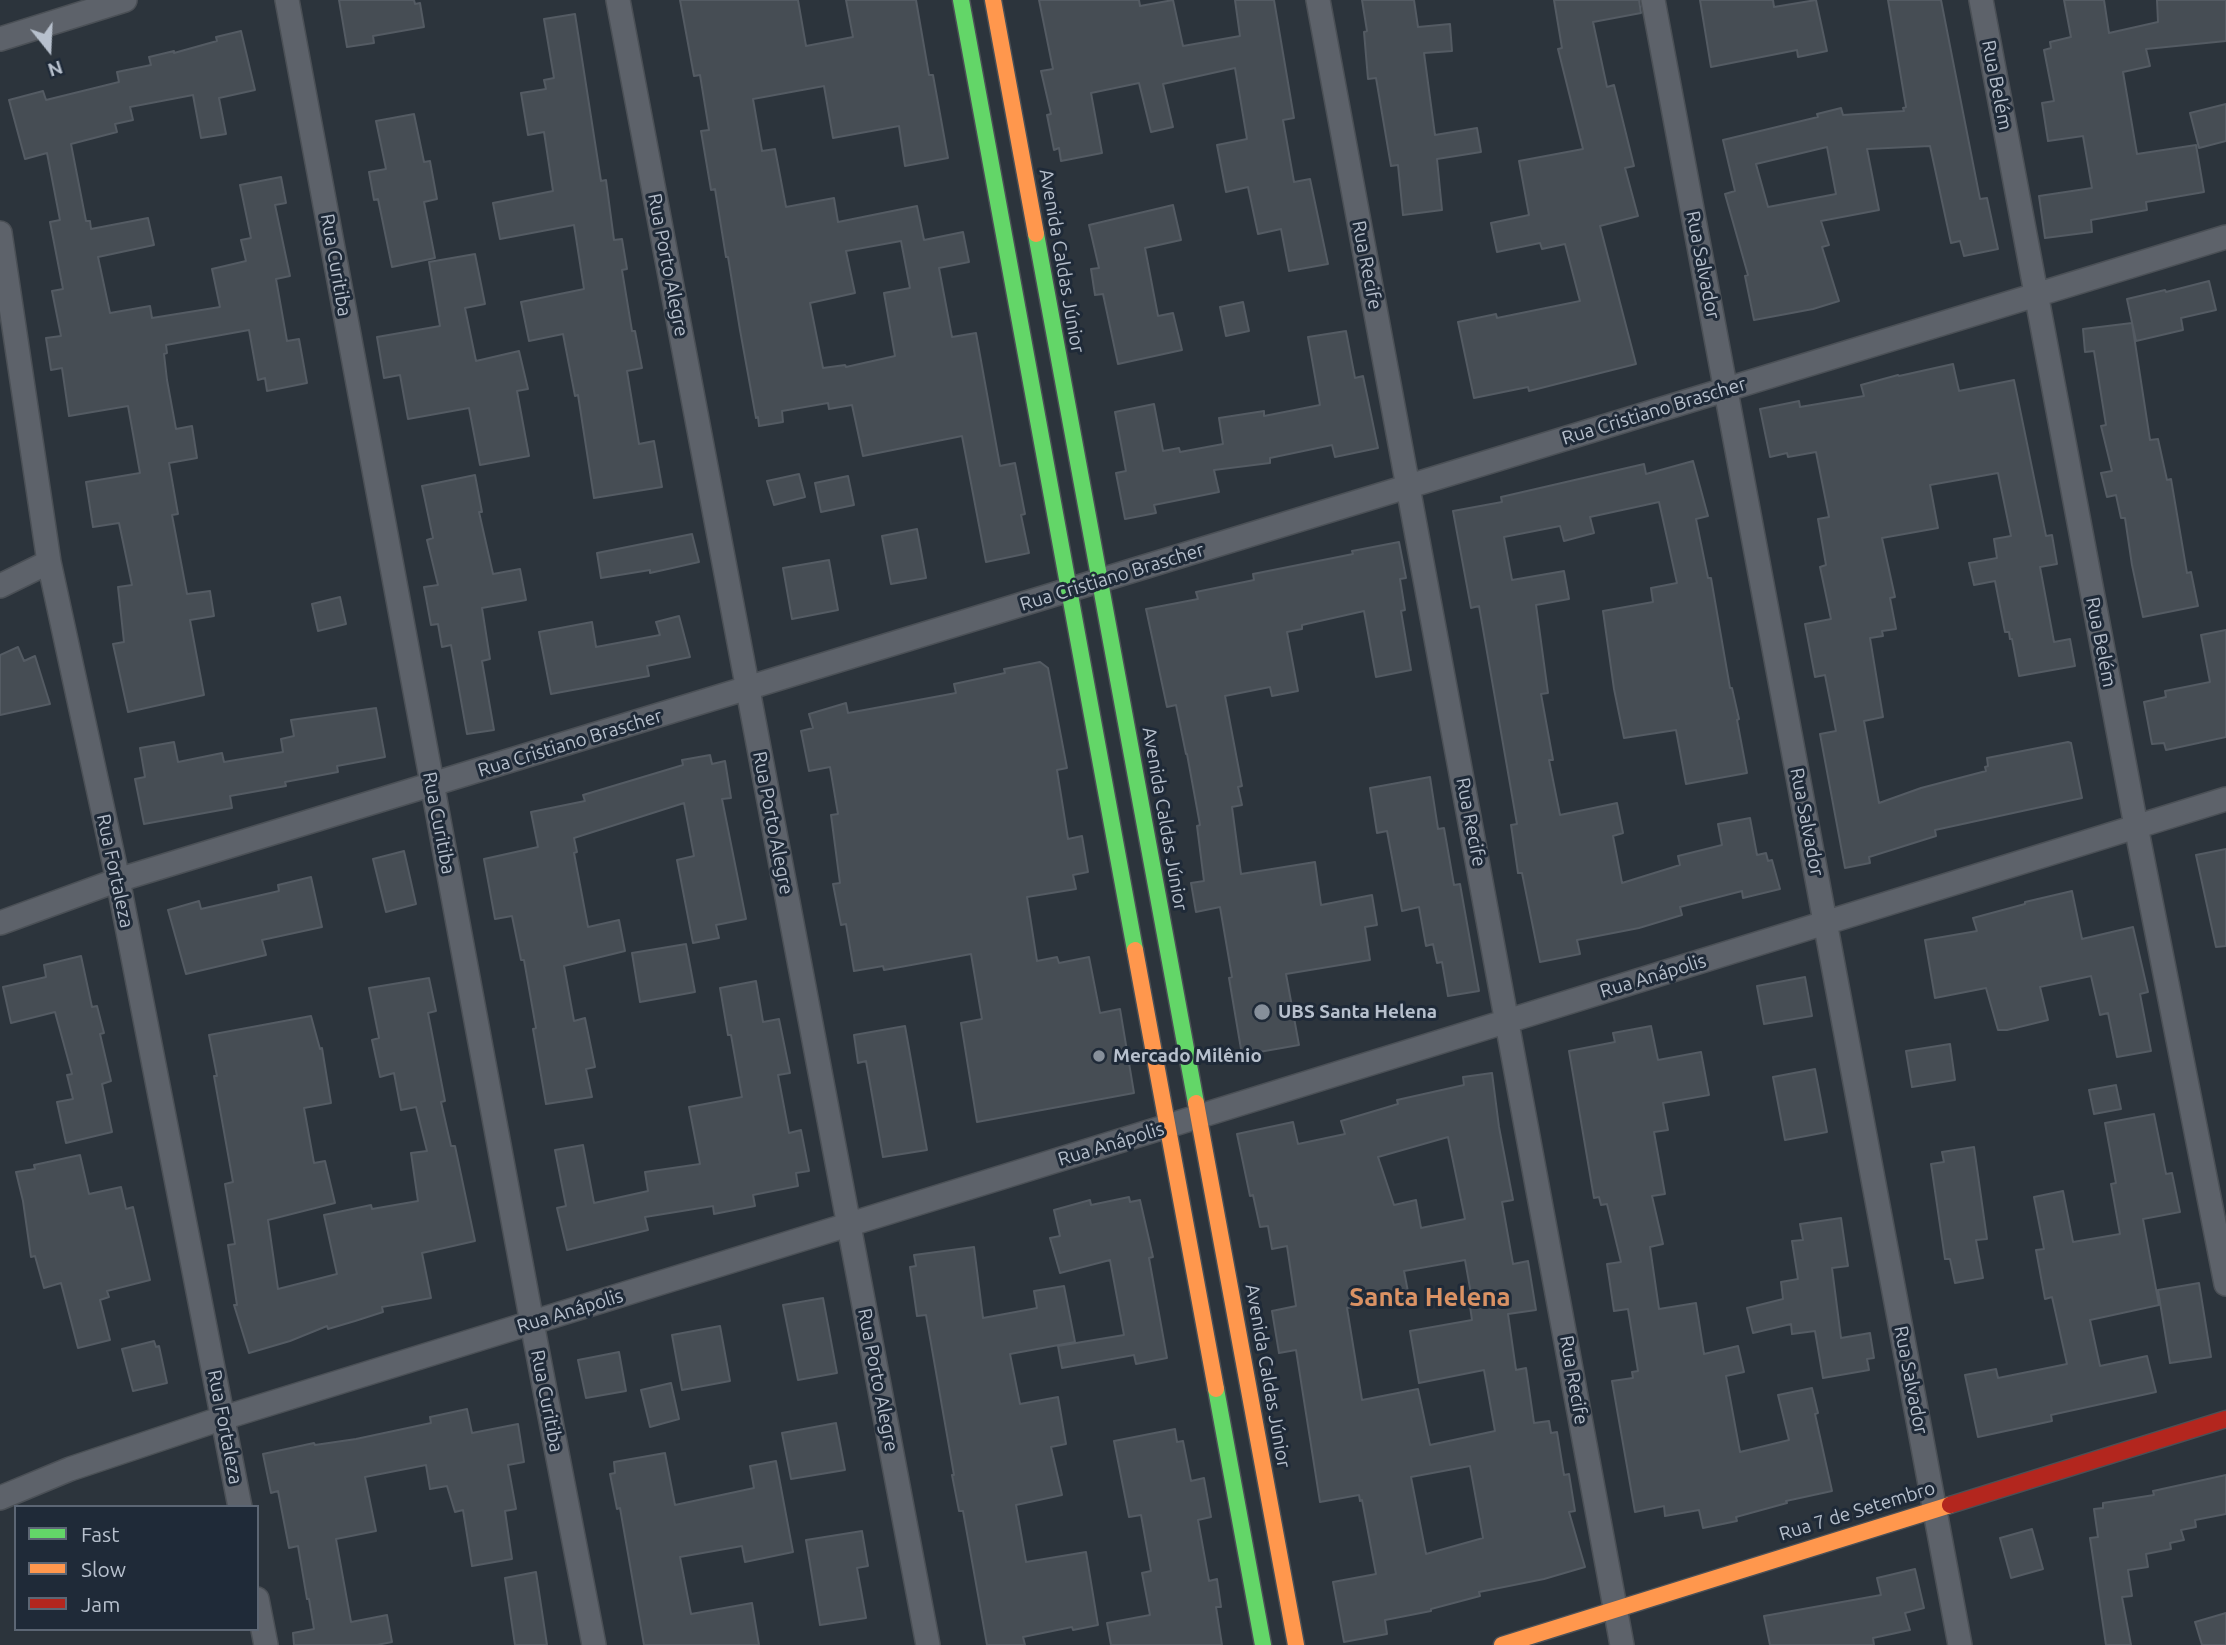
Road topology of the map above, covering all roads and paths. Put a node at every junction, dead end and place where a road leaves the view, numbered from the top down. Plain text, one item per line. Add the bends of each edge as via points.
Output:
1 (125, 0) edge
2 (287, 0) edge
3 (618, 0) edge
4 (961, 0) edge
5 (993, 0) edge
6 (1318, 0) edge
7 (1653, 0) edge
8 (1980, 0) edge
9 (0, 39) edge
10 (0, 233) edge
11 (2226, 237) edge
12 (2036, 295) junction
13 (1726, 389) junction
14 (1408, 486) junction
15 (48, 562) junction
16 (1100, 580) junction
17 (0, 586) edge
18 (1070, 590) junction
19 (747, 688) junction
20 (432, 785) junction
21 (2226, 799) edge
22 (2136, 826) junction
23 (118, 880) junction
24 (0, 923) edge
25 (1826, 923) junction
26 (1508, 1021) junction
27 (1199, 1116) junction
28 (1168, 1126) junction
29 (849, 1225) junction
30 (2226, 1284) edge
31 (532, 1322) junction
32 (223, 1418) junction
33 (2226, 1419) edge
34 (0, 1498) edge
35 (240, 1505) edge
36 (1936, 1509) junction
37 (259, 1609) edge
38 (1615, 1609) junction
39 (266, 1645) edge
40 (594, 1645) edge
41 (928, 1645) edge
42 (1264, 1645) edge
43 (1296, 1645) edge
44 (1502, 1645) edge
45 (1622, 1645) edge
46 (1960, 1645) edge

1 - 9 street
2 - 20 street, Rua Curitiba
3 - 19 street, Rua Porto Alegre
4 - 18 main road
5 - 16 main road, Avenida Caldas Júnior
6 - 14 street, Rua Recife
7 - 13 street, Rua Salvador
8 - 12 street, Rua Belém
10 - 15 street, Rua Fortaleza
11 - 12 street, Rua Cristiano Brascher
12 - 13 street, Rua Cristiano Brascher
12 - 22 street, Rua Belém
13 - 14 street, Rua Cristiano Brascher
13 - 25 street, Rua Salvador
14 - 16 street, Rua Cristiano Brascher
14 - 26 street, Rua Recife
15 - 17 street
15 - 23 street, Rua Fortaleza
16 - 18 street, Rua Cristiano Brascher
16 - 27 main road, Avenida Caldas Júnior
18 - 19 street, Rua Cristiano Brascher
18 - 28 main road
19 - 20 street, Rua Cristiano Brascher
19 - 29 street, Rua Porto Alegre
20 - 23 street, Rua Cristiano Brascher
20 - 31 street, Rua Curitiba
21 - 22 street, Rua Anápolis
22 - 25 street, Rua Anápolis
22 - 30 street, Rua Belém
23 - 24 street, Rua Cristiano Brascher
23 - 32 street, Rua Fortaleza
25 - 26 street, Rua Anápolis
25 - 36 street, Rua Salvador
26 - 27 street, Rua Anápolis
26 - 38 street, Rua Recife
27 - 28 street, Rua Anápolis
27 - 43 main road, Avenida Caldas Júnior
28 - 29 street, Rua Anápolis
28 - 42 main road
29 - 31 street, Rua Anápolis
29 - 41 street, Rua Porto Alegre
31 - 32 street, Rua Anápolis
31 - 40 street, Rua Curitiba
32 - 34 street, Rua Anápolis via 70,1469
32 - 35 street, Rua Fortaleza
33 - 36 main road, Rua 7 de Setembro
36 - 38 main road, Rua 7 de Setembro
36 - 46 street, Rua Salvador
37 - 39 street
38 - 44 main road, Rua 7 de Setembro
38 - 45 street, Rua Recife

